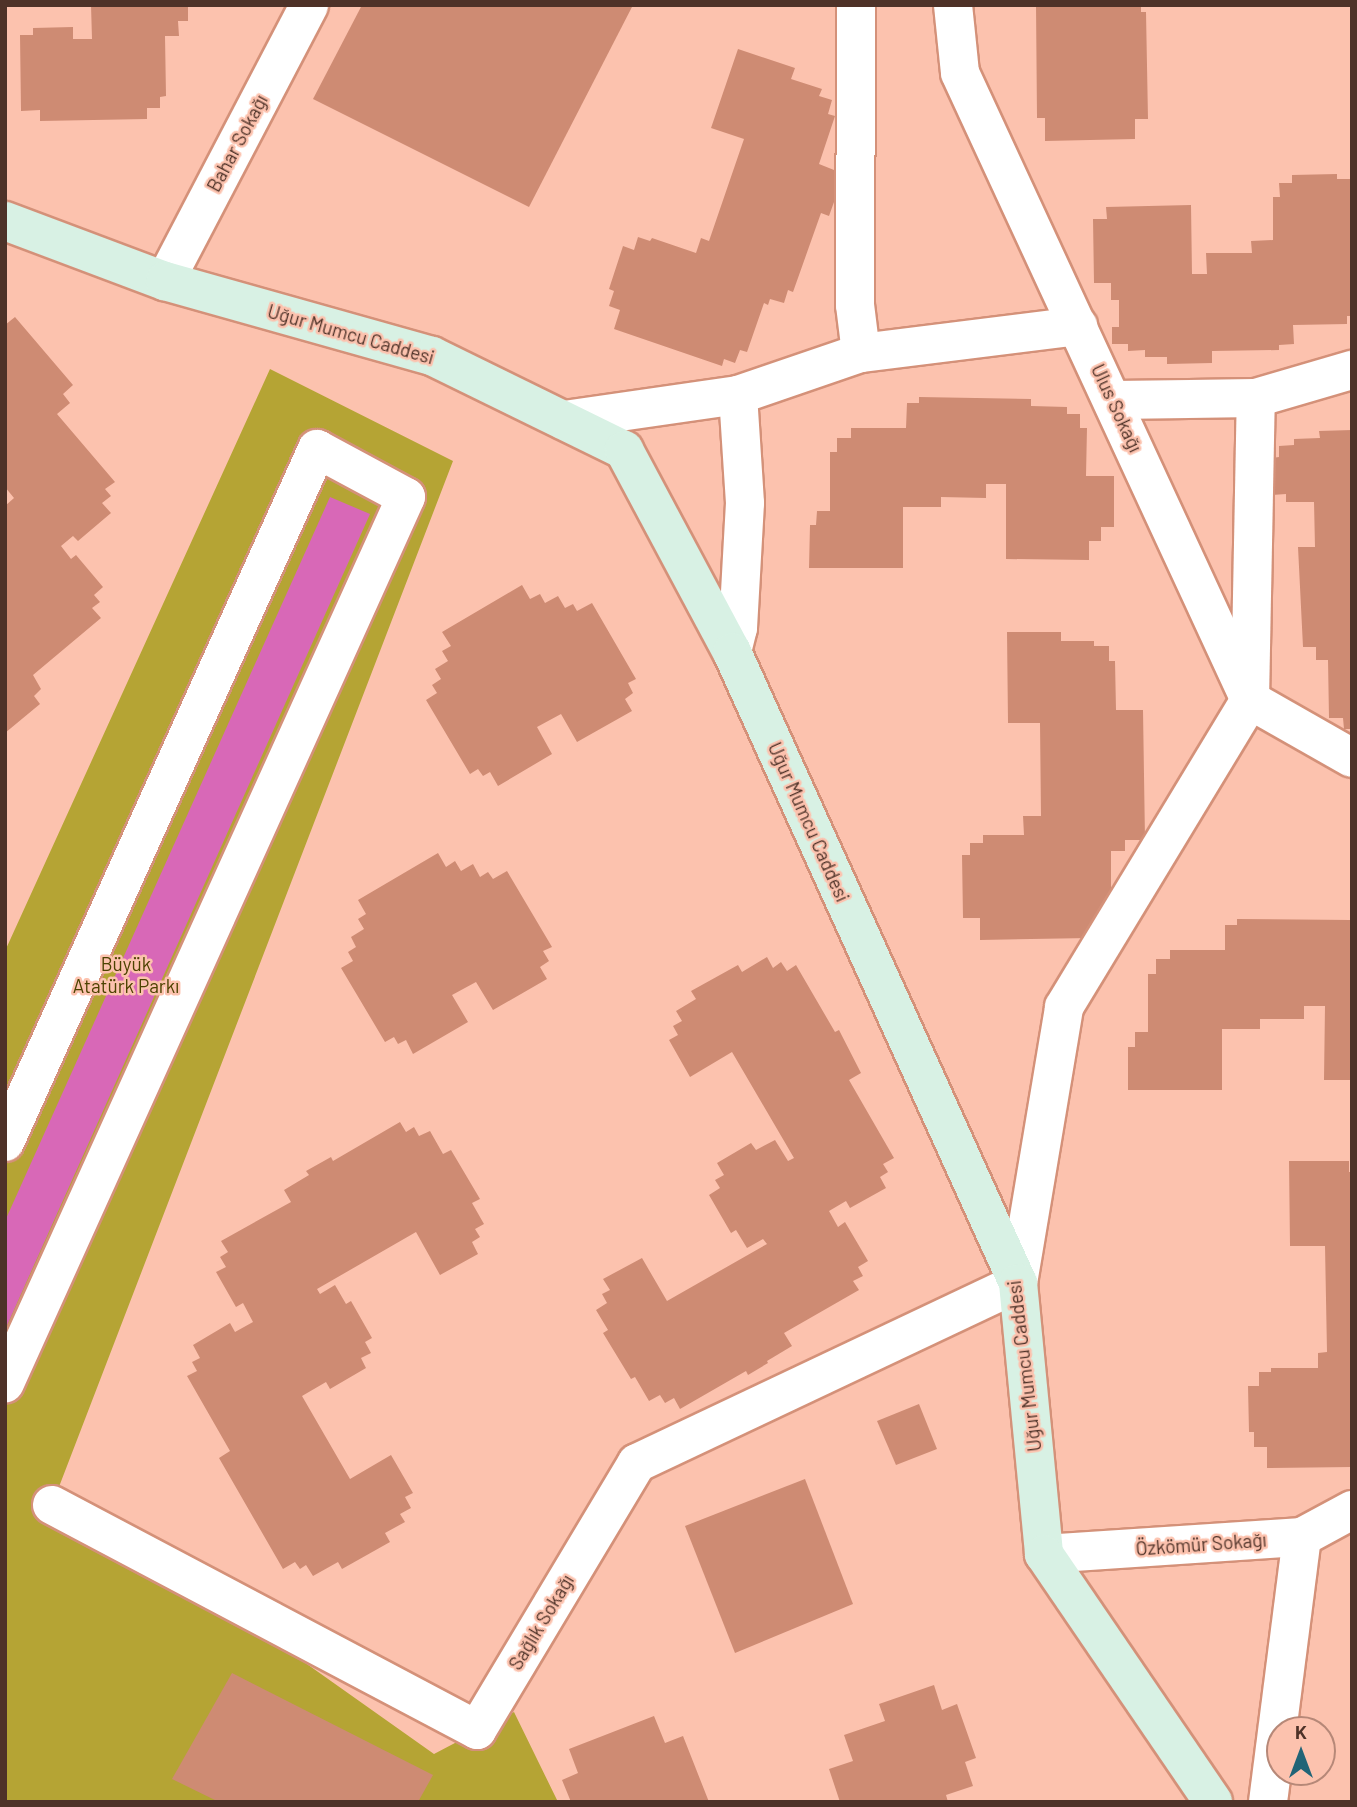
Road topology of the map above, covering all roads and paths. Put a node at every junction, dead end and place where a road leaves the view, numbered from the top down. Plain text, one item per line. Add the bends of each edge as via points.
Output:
1 (309, 5) edge
2 (856, 5) edge
3 (953, 5) edge
4 (5, 222) edge
5 (165, 281) junction
6 (1078, 326) junction
7 (861, 353) junction
8 (1352, 370) edge
9 (738, 395) junction
10 (1256, 398) junction
11 (1114, 400) junction
12 (564, 420) junction
13 (732, 652) junction
14 (1250, 700) junction
15 (1352, 758) edge
16 (5, 1142) edge
17 (1018, 1283) junction
18 (5, 1383) edge
19 (52, 1505) dead end
20 (1352, 1510) edge
21 (1302, 1537) junction
22 (1044, 1555) junction
23 (1213, 1802) edge
24 (1268, 1802) edge

1 - 5 street, Bahar Sokağı
2 - 7 street via 855,305
3 - 6 street, Ulus Sokağı via 960,73
4 - 5 main road, Uğur Mumcu Caddesi
5 - 12 main road, Uğur Mumcu Caddesi via 432,356
6 - 7 street
6 - 11 street, Ulus Sokağı
7 - 9 street
8 - 10 street
9 - 12 street
9 - 13 street via 745,503 738,628
10 - 11 street
10 - 14 street
11 - 14 street, Ulus Sokağı
12 - 13 main road, Uğur Mumcu Caddesi via 624,450
13 - 17 main road, Uğur Mumcu Caddesi
14 - 15 street
14 - 17 street via 1064,1007
16 - 18 street via 317,449 406,497
17 - 19 street, Sağlık Sokağı via 637,1463 477,1730
17 - 22 main road, Uğur Mumcu Caddesi
20 - 21 street, Özkömür Sokağı
21 - 22 street, Özkömür Sokağı
21 - 24 street
22 - 23 main road, Uğur Mumcu Caddesi

